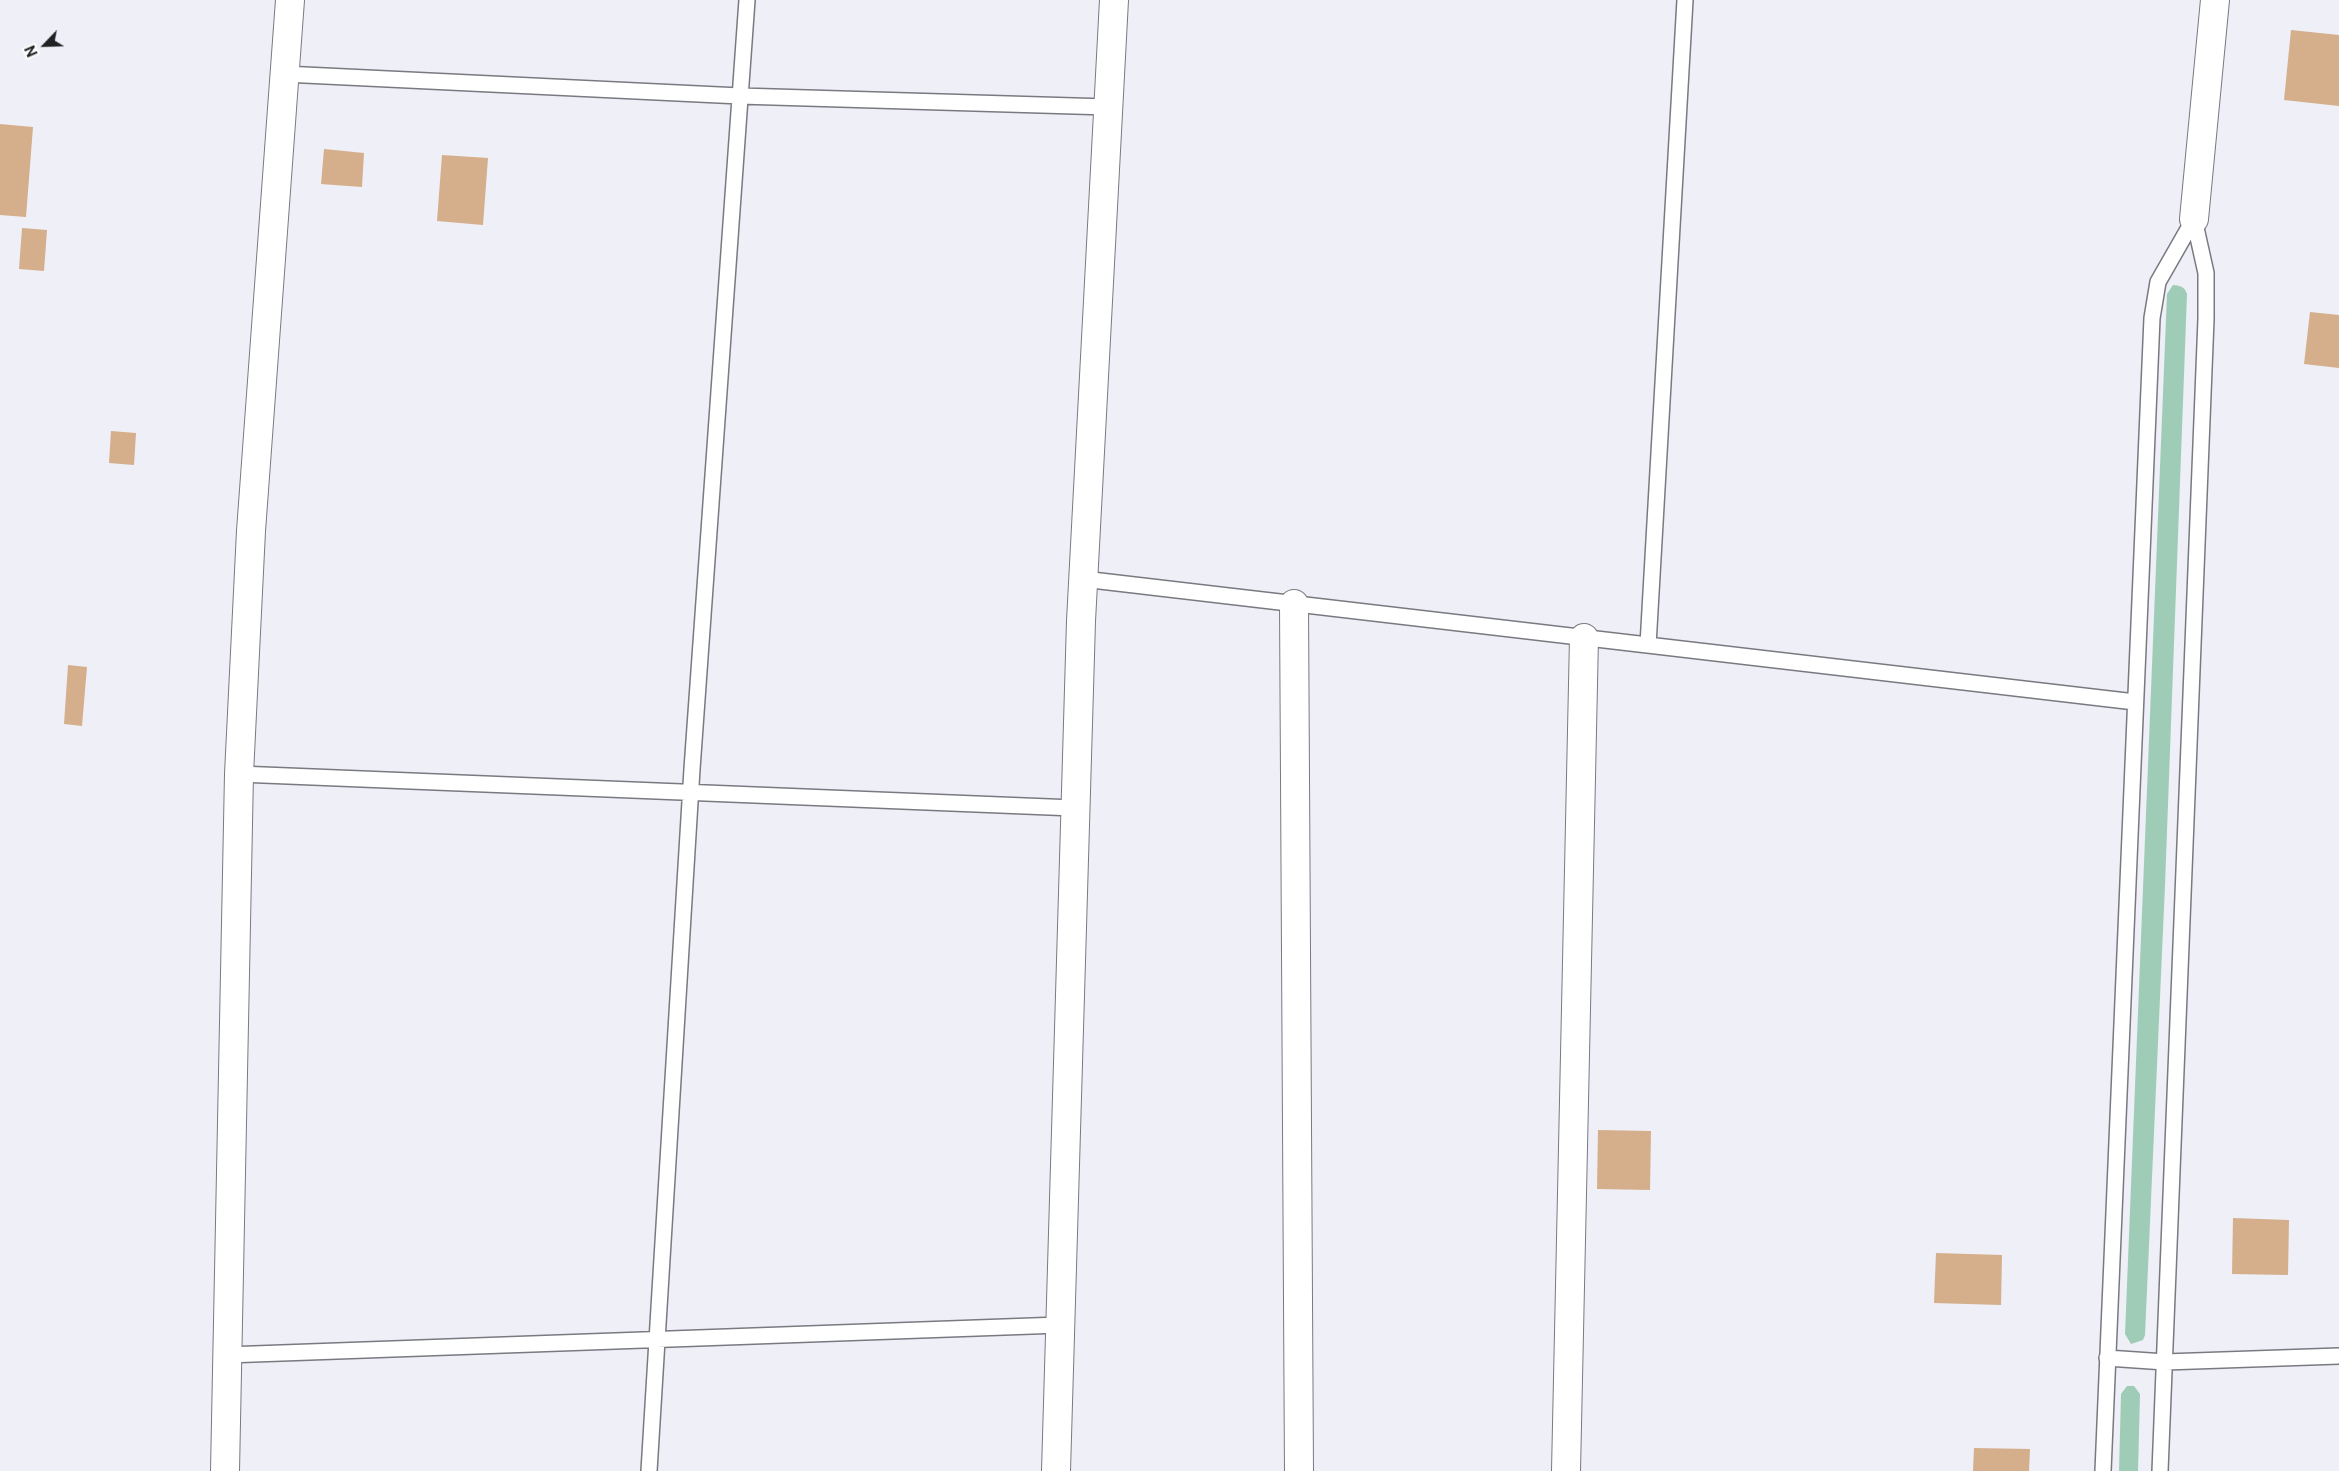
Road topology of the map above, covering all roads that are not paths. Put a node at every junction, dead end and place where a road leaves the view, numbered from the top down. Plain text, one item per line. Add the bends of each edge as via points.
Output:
1 (290, 0) edge
2 (747, 0) edge
3 (1114, 0) edge
4 (1686, 0) edge
5 (2215, 0) edge
6 (284, 74) junction
7 (740, 96) junction
8 (1108, 107) junction
9 (2194, 220) junction
10 (1083, 579) junction
11 (1294, 604) junction
12 (1584, 638) junction
13 (1648, 645) junction
14 (2136, 702) junction
15 (239, 774) junction
16 (692, 793) junction
17 (1074, 808) junction
18 (1060, 1325) junction
19 (657, 1340) junction
20 (226, 1355) junction
21 (2339, 1356) edge
22 (2107, 1358) junction
23 (2165, 1362) junction
24 (226, 1471) edge
25 (649, 1471) edge
26 (1056, 1471) edge
27 (1300, 1471) edge
28 (1566, 1471) edge
29 (2103, 1471) edge
30 (2160, 1471) edge

1 - 6 street
2 - 7 lane
3 - 8 street
4 - 13 lane
5 - 9 street
6 - 7 lane
6 - 15 street via 251,531
7 - 8 lane
7 - 16 lane
8 - 10 street
9 - 14 lane via 2158,282 2152,318
9 - 23 lane via 2206,273 2206,319
10 - 11 lane
10 - 17 street
11 - 12 lane
11 - 27 street
12 - 13 lane
12 - 28 street
13 - 14 lane
14 - 22 lane
15 - 16 lane
15 - 20 street
16 - 17 lane
16 - 19 lane
17 - 18 street
18 - 19 lane
18 - 26 street
19 - 20 lane
19 - 25 lane
20 - 24 street
21 - 23 lane
22 - 23 lane
22 - 29 lane
23 - 30 lane

